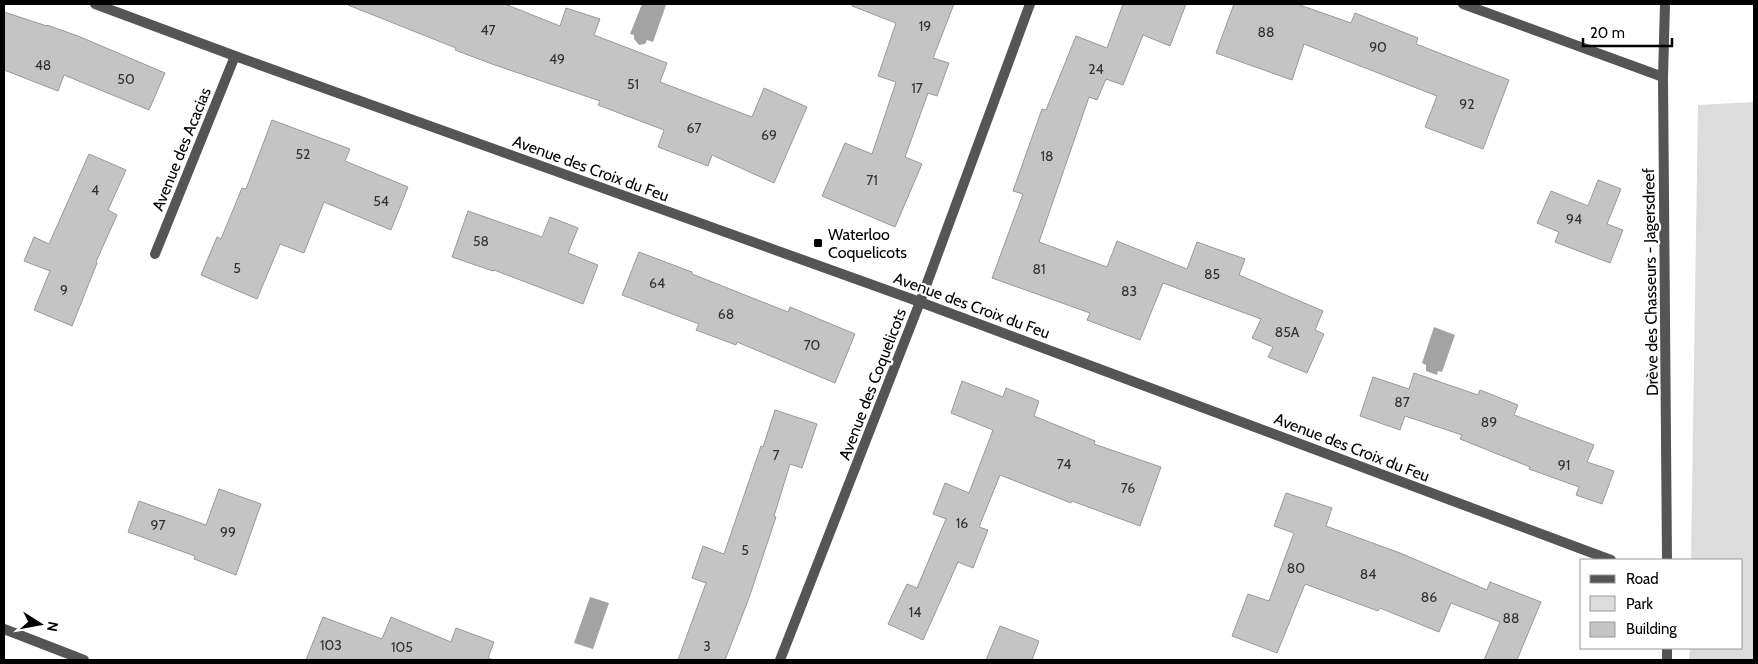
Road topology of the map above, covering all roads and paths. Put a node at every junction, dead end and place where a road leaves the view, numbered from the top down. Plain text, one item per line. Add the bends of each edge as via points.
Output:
1 (95, 4) edge
2 (1030, 4) edge
3 (1463, 4) edge
4 (1665, 4) edge
5 (235, 56) junction
6 (1663, 77) junction
7 (155, 254) dead end
8 (920, 302) junction
9 (1607, 559) edge
10 (1667, 559) edge
11 (4, 629) edge
12 (84, 660) edge
13 (780, 660) edge

1 - 5 street, Avenue des Croix du Feu
2 - 8 street, Avenue des Coquelicots
3 - 6 street
4 - 6 street, Drève des Chasseurs - Jagersdreef
5 - 7 street, Avenue des Acacias
5 - 8 street, Avenue des Croix du Feu
6 - 10 street, Drève des Chasseurs - Jagersdreef
8 - 9 street, Avenue des Croix du Feu
8 - 13 street, Avenue des Coquelicots
11 - 12 street

